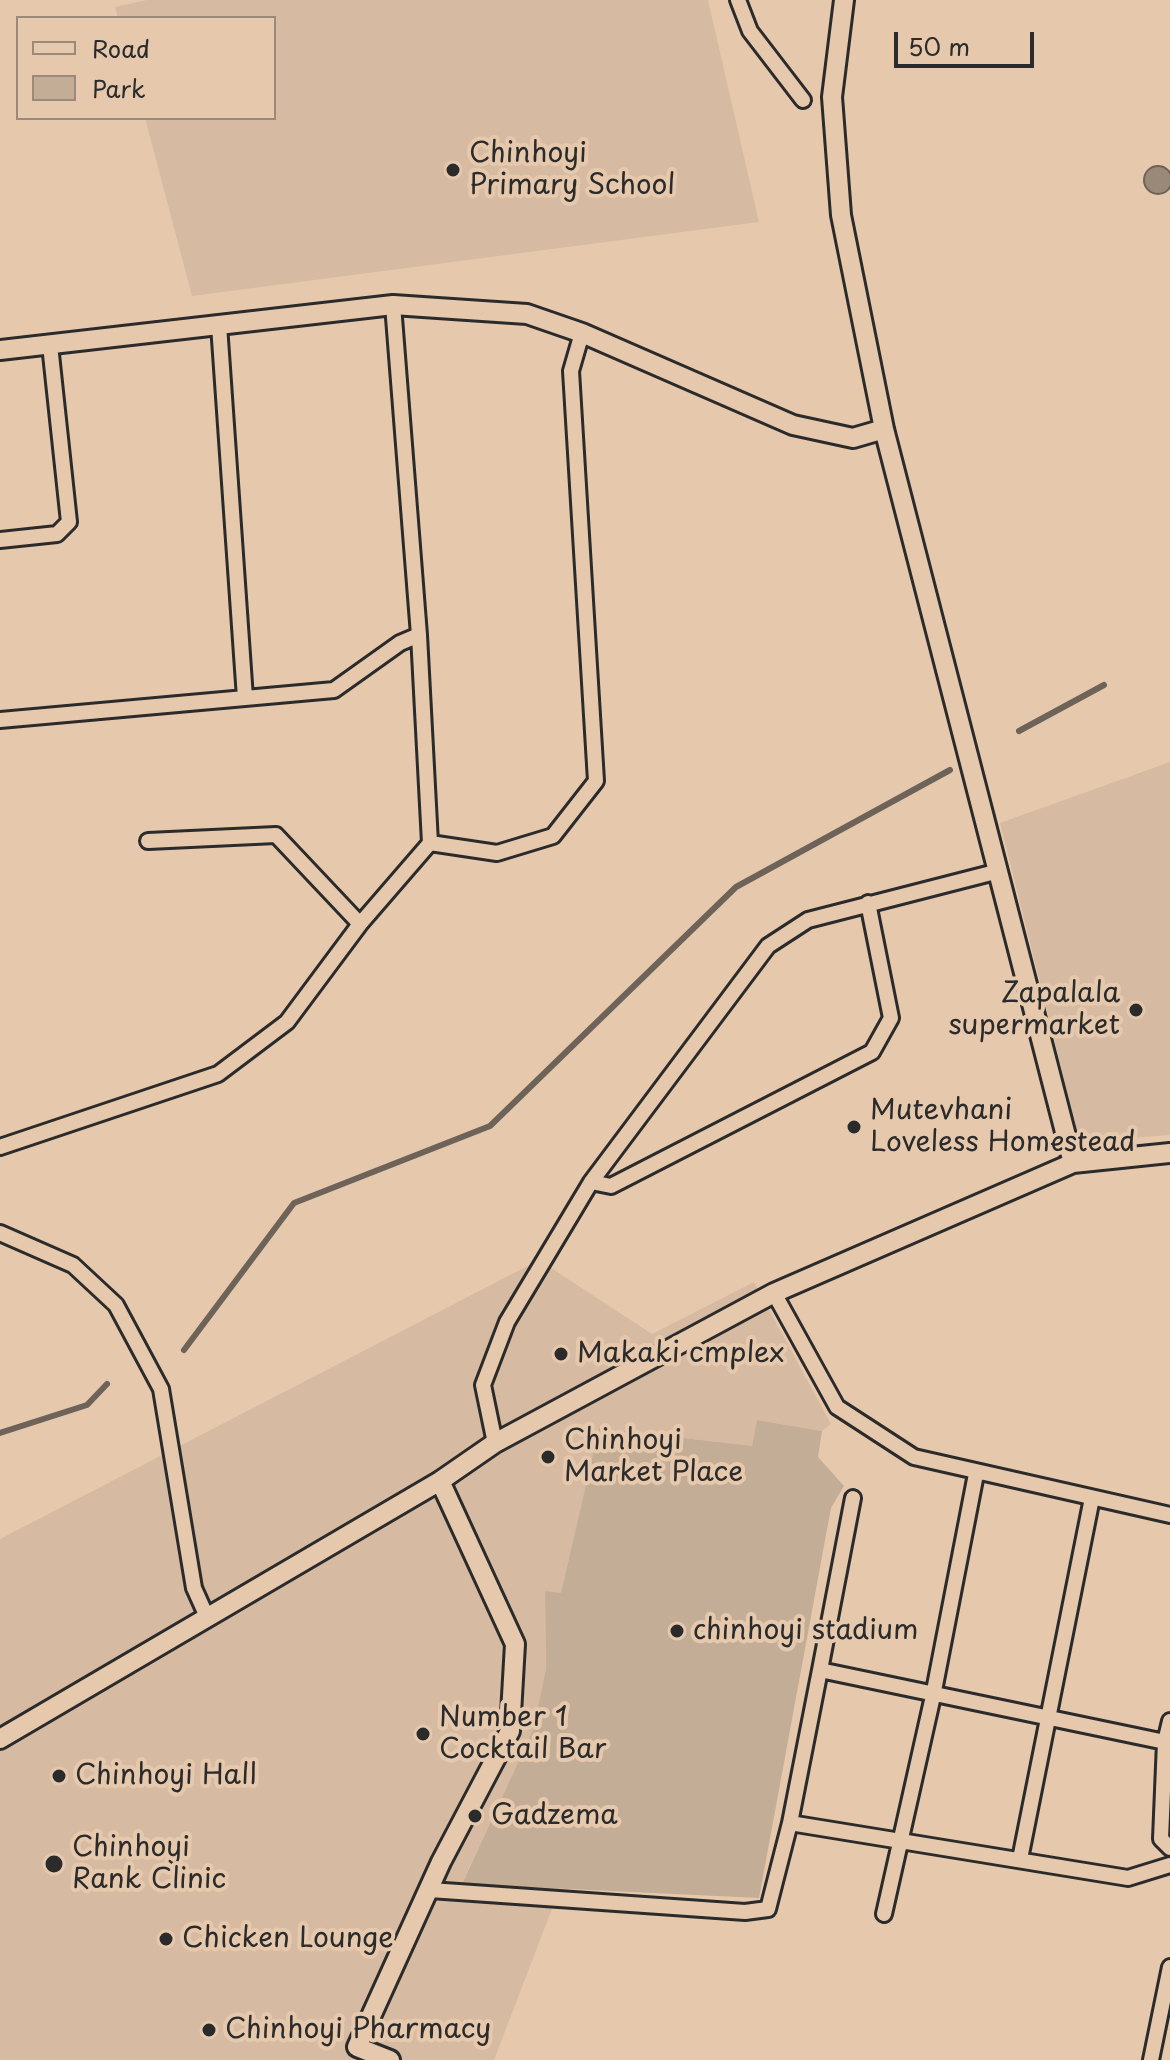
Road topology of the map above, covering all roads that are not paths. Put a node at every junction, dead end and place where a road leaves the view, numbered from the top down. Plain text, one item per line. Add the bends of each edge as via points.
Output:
1 (738, 0) edge
2 (844, 0) edge
3 (803, 100) dead end
4 (393, 305) junction
5 (219, 325) junction
6 (582, 333) junction
7 (50, 345) junction
8 (0, 350) edge
9 (884, 429) junction
10 (0, 540) edge
11 (419, 635) junction
12 (245, 698) junction
13 (0, 720) edge
14 (148, 841) dead end
15 (430, 843) junction
16 (999, 871) junction
17 (868, 903) junction
18 (360, 924) junction
19 (0, 1147) edge
20 (1170, 1153) edge
21 (1073, 1163) junction
22 (591, 1182) junction
23 (0, 1233) edge
24 (774, 1293) junction
25 (495, 1443) junction
26 (976, 1474) junction
27 (440, 1481) junction
28 (853, 1498) dead end
29 (1092, 1498) junction
30 (1170, 1515) edge
31 (207, 1617) junction
32 (820, 1670) junction
33 (933, 1696) junction
34 (1048, 1719) junction
35 (1170, 1721) edge
36 (0, 1739) edge
37 (1165, 1742) junction
38 (790, 1823) junction
39 (900, 1839) junction
40 (1170, 1848) edge
41 (1020, 1859) junction
42 (1170, 1865) edge
43 (430, 1890) junction
44 (884, 1914) dead end
45 (1170, 1967) edge
46 (354, 2053) edge
47 (390, 2060) edge
48 (1151, 2060) edge

1 - 3 street via 750,31
2 - 9 street via 832,97 841,215
4 - 5 street
4 - 6 street via 527,314
4 - 11 street
5 - 7 street
5 - 12 street
6 - 9 street via 793,425 853,438
6 - 15 street via 571,371 596,781 553,836 497,853
7 - 8 street
7 - 10 street via 69,522 57,534
9 - 16 street
11 - 12 street via 334,690
11 - 15 street
12 - 13 street
14 - 18 street via 276,835
15 - 18 street
16 - 17 street
16 - 21 street
17 - 22 street via 808,920 768,946
17 - 22 street via 891,1018 872,1052 611,1186
18 - 19 street via 287,1022 218,1074
20 - 21 street
21 - 24 street
22 - 25 street via 507,1322 483,1385
23 - 31 street via 73,1265 116,1305 161,1389 194,1588
24 - 25 street
24 - 26 street via 837,1407 914,1457
25 - 27 street
26 - 29 street
26 - 33 street
27 - 31 street
27 - 43 street via 515,1644 510,1731
28 - 32 street
29 - 30 street
29 - 34 street
31 - 36 street
32 - 33 street
32 - 38 street
33 - 34 street
33 - 39 street
34 - 37 street
34 - 41 street
35 - 37 street
37 - 40 street via 1161,1839
38 - 39 street
38 - 43 street via 768,1909 745,1912
39 - 41 street
39 - 44 street
41 - 42 street via 1128,1878
43 - 46 street
45 - 48 street
46 - 47 street

